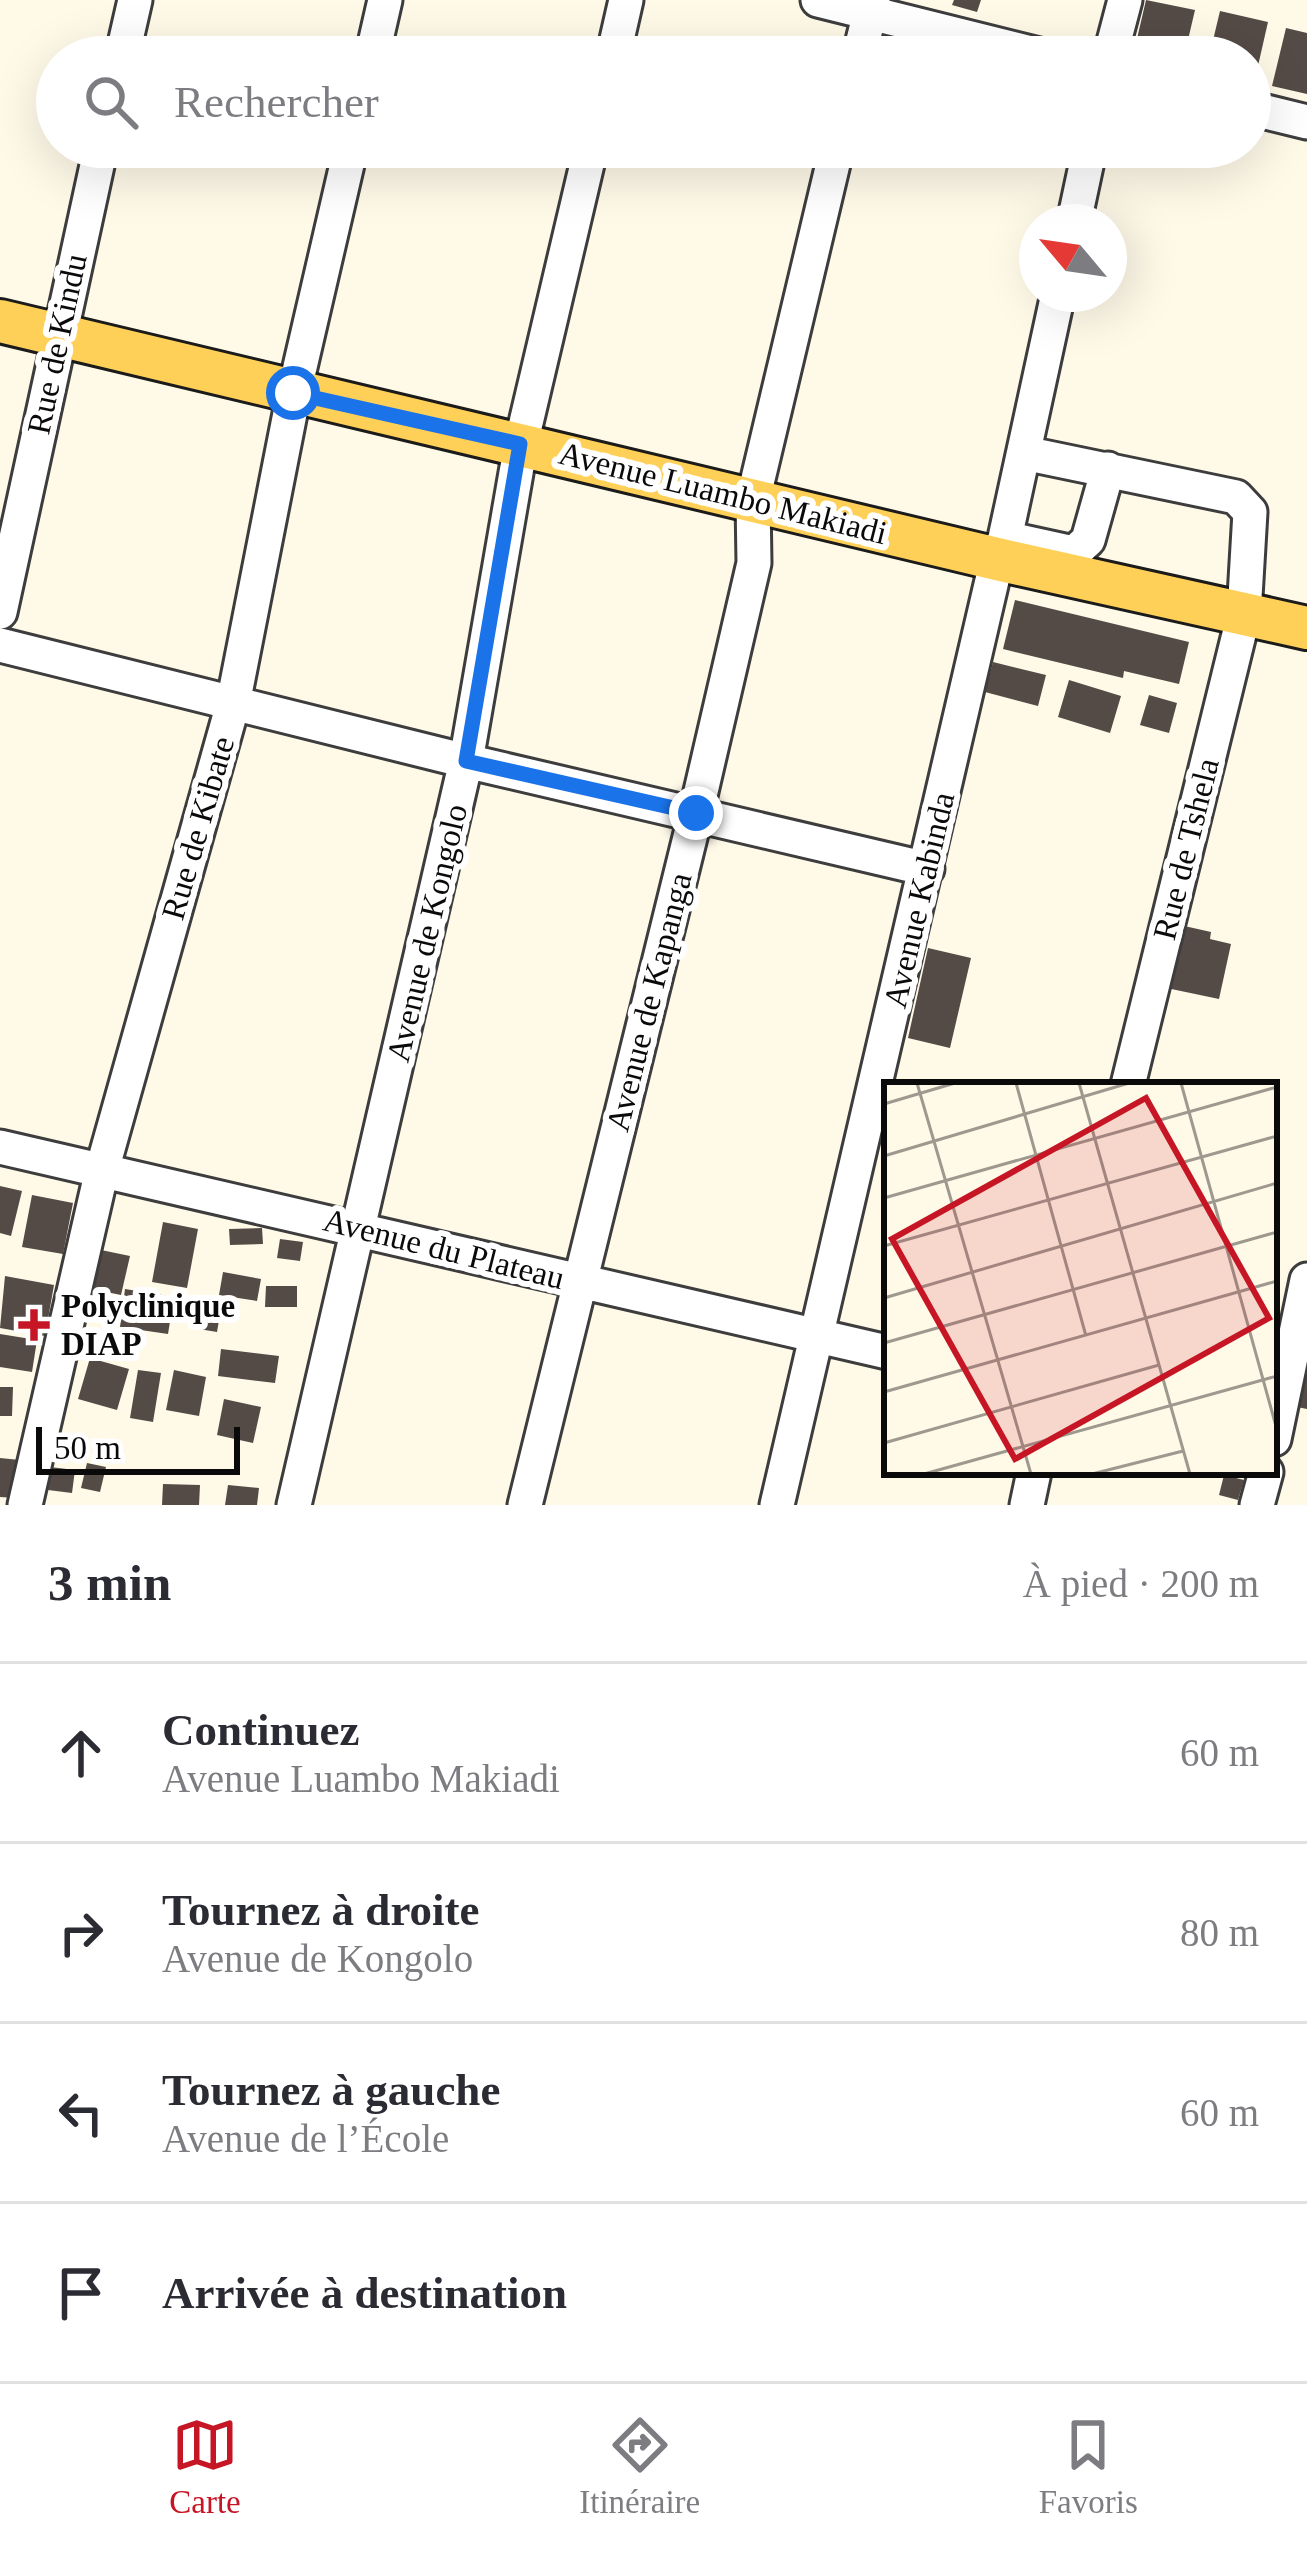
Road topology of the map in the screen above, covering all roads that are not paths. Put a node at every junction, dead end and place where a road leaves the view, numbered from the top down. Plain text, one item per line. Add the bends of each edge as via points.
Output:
1 (135, 0) edge
2 (386, 0) edge
3 (626, 0) edge
4 (818, 0) edge
5 (1125, 0) edge
6 (871, 6) edge
7 (127, 36) edge
8 (377, 36) edge
9 (618, 36) edge
10 (864, 36) edge
11 (975, 36) edge
12 (1116, 36) edge
13 (1271, 113) edge
14 (1307, 122) edge
15 (96, 168) edge
16 (346, 168) edge
17 (586, 168) edge
18 (832, 168) edge
19 (1086, 168) edge
20 (1078, 204) edge
21 (1054, 312) edge
22 (0, 322) edge
23 (59, 335) junction
24 (293, 393) junction
25 (520, 444) junction
26 (1024, 453) junction
27 (1108, 469) junction
28 (752, 500) junction
29 (1001, 549) junction
30 (0, 612) edge
31 (1244, 614) junction
32 (1307, 628) edge
33 (0, 645) edge
34 (233, 704) junction
35 (466, 761) junction
36 (696, 813) junction
37 (927, 869) junction
38 (1129, 1082) edge
39 (0, 1147) edge
40 (102, 1170) junction
41 (359, 1228) junction
42 (1307, 1280) edge
43 (579, 1283) junction
44 (817, 1338) junction
45 (884, 1351) edge
46 (1277, 1422) edge
47 (1277, 1437) edge
48 (1307, 1442) edge
49 (1033, 1475) edge
50 (1265, 1475) edge
51 (26, 1505) edge
52 (294, 1505) edge
53 (525, 1505) edge
54 (777, 1505) edge
55 (1027, 1505) edge
56 (1257, 1505) edge

1 - 7 street
2 - 8 street
3 - 9 street
4 - 6 street
5 - 12 street
6 - 10 street
6 - 11 street
13 - 14 street
15 - 23 street, Rue de Kindu
16 - 24 street, Rue de Kibate
17 - 25 street, Avenue de Kongolo
18 - 28 street, Avenue de Kapanga
19 - 20 street
21 - 26 street, Avenue Kabinda
22 - 23 main road, Avenue Luambo Makiadi
23 - 24 main road, Avenue Luambo Makiadi
23 - 30 street, Rue de Kindu
24 - 25 main road, Avenue Luambo Makiadi
24 - 34 street, Rue de Kibate
25 - 28 main road, Avenue Luambo Makiadi
25 - 35 street, Avenue de Kongolo
26 - 27 street, Rue de Tshela
26 - 29 street, Avenue Kabinda
27 - 29 street via 1088,540 1074,553
27 - 31 street, Rue de Tshela via 1236,497 1250,512
28 - 29 main road, Avenue Luambo Makiadi
28 - 36 street, Avenue de Kapanga via 754,563
29 - 31 main road, Avenue Luambo Makiadi
29 - 37 street, Avenue Kabinda
31 - 32 main road, Avenue Luambo Makiadi
31 - 38 street, Rue de Tshela
33 - 34 street
34 - 35 street
34 - 40 street, Rue de Kibate
35 - 36 street
35 - 41 street, Avenue de Kongolo
36 - 37 street
36 - 43 street, Avenue de Kapanga
37 - 44 street, Avenue Kabinda
39 - 40 street, Avenue du Plateau
40 - 41 street, Avenue du Plateau
40 - 51 street, Rue de Kibate
41 - 43 street, Avenue du Plateau
41 - 52 street, Avenue de Kongolo
42 - 46 street
43 - 44 street, Avenue du Plateau
43 - 53 street, Avenue de Kapanga
44 - 45 street, Avenue du Plateau
44 - 54 street, Avenue Kabinda
47 - 48 street
49 - 55 street
50 - 56 street

